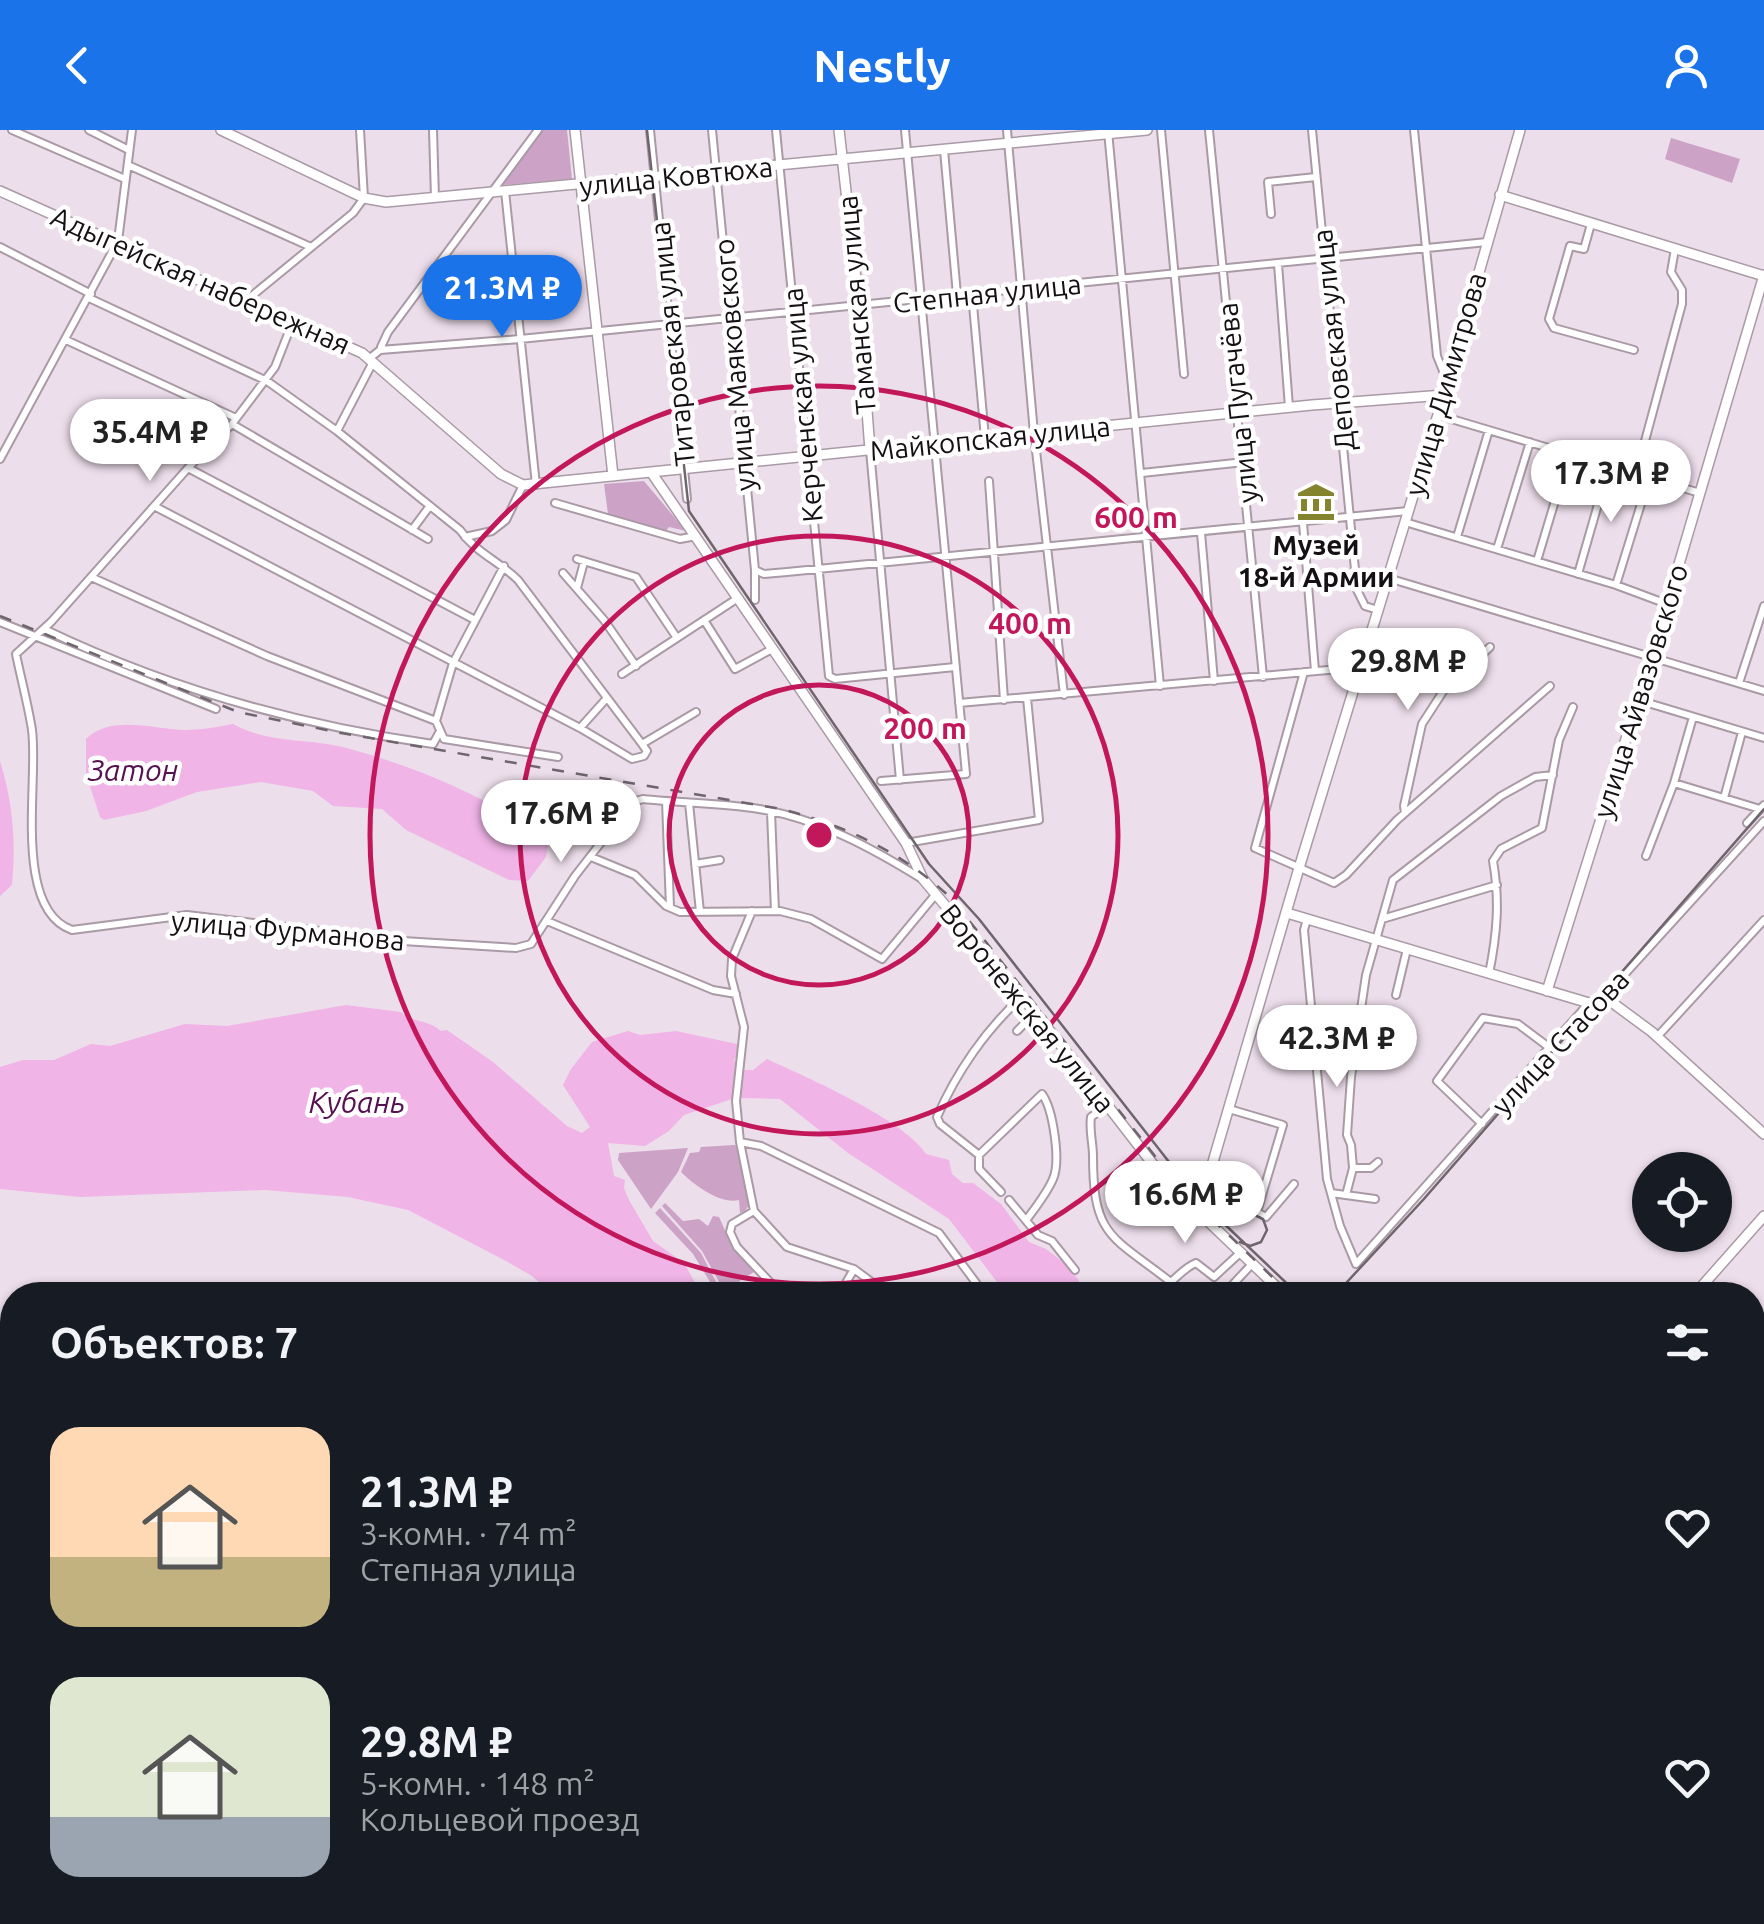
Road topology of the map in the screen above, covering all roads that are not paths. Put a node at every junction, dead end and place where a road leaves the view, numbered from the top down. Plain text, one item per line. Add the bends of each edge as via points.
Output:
1 (12, 130) edge
2 (88, 130) edge
3 (132, 130) edge
4 (221, 130) edge
5 (360, 130) edge
6 (433, 130) edge
7 (538, 130) edge
8 (574, 130) edge
9 (650, 130) edge
10 (712, 130) edge
11 (776, 130) edge
12 (839, 130) edge
13 (905, 130) edge
14 (1007, 130) edge
15 (1146, 130) edge
16 (1161, 130) edge
17 (1209, 130) edge
18 (1312, 130) edge
19 (1414, 130) edge
20 (1520, 130) edge
21 (1108, 132) edge
22 (235, 134) edge
23 (1008, 144) junction
24 (130, 150) junction
25 (944, 150) junction
26 (906, 153) junction
27 (842, 160) junction
28 (128, 166) junction
29 (780, 166) junction
30 (716, 172) junction
31 (1316, 177) junction
32 (655, 178) junction
33 (126, 180) junction
34 (580, 186) junction
35 (0, 191) edge
36 (505, 191) junction
37 (491, 192) junction
38 (1500, 195) junction
39 (364, 198) junction
40 (434, 198) junction
41 (1271, 214) dead end
42 (1592, 224) junction
43 (118, 241) junction
44 (1486, 242) junction
45 (0, 247) edge
46 (311, 248) junction
47 (1428, 250) junction
48 (1675, 250) junction
49 (1324, 260) junction
50 (1278, 264) junction
51 (1223, 268) junction
52 (1175, 274) junction
53 (1764, 276) edge
54 (1122, 280) junction
55 (1022, 289) junction
56 (972, 294) junction
57 (90, 296) junction
58 (958, 296) junction
59 (919, 299) junction
60 (248, 300) junction
61 (859, 305) junction
62 (794, 312) junction
63 (730, 318) junction
64 (293, 320) junction
65 (670, 324) junction
66 (596, 332) junction
67 (520, 339) junction
68 (66, 340) junction
69 (381, 347) dead end
70 (1634, 350) dead end
71 (372, 359) junction
72 (1184, 374) dead end
73 (267, 382) junction
74 (1448, 382) junction
75 (1444, 395) junction
76 (1340, 402) junction
77 (1289, 407) junction
78 (1238, 412) junction
79 (1438, 415) junction
80 (234, 421) junction
81 (1138, 423) junction
82 (1488, 430) junction
83 (336, 431) junction
84 (1034, 433) junction
85 (985, 438) junction
86 (1530, 442) junction
87 (934, 443) junction
88 (870, 450) junction
89 (1642, 452) dead end
90 (1569, 454) junction
91 (806, 456) junction
92 (0, 459) edge
93 (743, 462) junction
94 (1244, 462) junction
95 (1608, 466) junction
96 (188, 468) junction
97 (683, 468) junction
98 (652, 472) junction
99 (1142, 473) junction
100 (613, 476) junction
101 (1649, 478) junction
102 (989, 481) dead end
103 (523, 485) junction
104 (536, 485) junction
105 (1700, 493) junction
106 (687, 499) dead end
107 (554, 503) dead end
108 (154, 506) junction
109 (429, 507) junction
110 (1351, 517) junction
111 (1406, 517) junction
112 (1302, 522) junction
113 (1250, 528) junction
114 (412, 530) junction
115 (1201, 533) junction
116 (696, 536) junction
117 (465, 537) junction
118 (1457, 537) junction
119 (1148, 538) junction
120 (428, 539) dead end
121 (1046, 547) junction
122 (1496, 549) junction
123 (995, 551) junction
124 (944, 555) junction
125 (882, 560) junction
126 (1537, 562) junction
127 (504, 566) junction
128 (817, 567) junction
129 (755, 570) junction
130 (563, 573) dead end
131 (1578, 574) junction
132 (92, 578) junction
133 (1388, 578) junction
134 (1616, 586) junction
135 (577, 588) junction
136 (738, 598) junction
137 (755, 600) dead end
138 (1667, 604) junction
139 (1764, 606) edge
140 (1378, 610) junction
141 (475, 620) junction
142 (704, 620) junction
143 (0, 622) edge
144 (44, 629) junction
145 (34, 638) junction
146 (677, 638) junction
147 (1490, 647) dead end
148 (772, 649) junction
149 (1652, 656) junction
150 (453, 663) junction
151 (636, 666) junction
152 (1361, 666) junction
153 (955, 667) junction
154 (1316, 671) junction
155 (1304, 672) junction
156 (891, 673) junction
157 (622, 674) dead end
158 (1263, 677) junction
159 (1214, 681) junction
160 (1739, 683) junction
161 (1160, 686) junction
162 (1550, 686) dead end
163 (1764, 691) edge
164 (1064, 696) junction
165 (1027, 698) junction
166 (606, 699) junction
167 (1004, 700) junction
168 (1638, 700) junction
169 (959, 703) junction
170 (1573, 706) dead end
171 (216, 709) dead end
172 (696, 712) dead end
173 (1693, 717) junction
174 (436, 721) junction
175 (580, 728) junction
176 (1742, 732) junction
177 (439, 733) junction
178 (1764, 738) edge
179 (642, 744) junction
180 (558, 757) dead end
181 (1553, 775) junction
182 (900, 780) junction
183 (881, 781) dead end
184 (1674, 783) junction
185 (1724, 798) junction
186 (666, 801) junction
187 (689, 803) junction
188 (1762, 807) edge
189 (772, 812) junction
190 (1405, 813) junction
191 (1764, 820) edge
192 (1747, 822) dead end
193 (906, 844) junction
194 (1646, 856) dead end
195 (591, 857) junction
196 (720, 860) dead end
197 (695, 864) junction
198 (1299, 868) junction
199 (923, 879) junction
200 (1497, 885) junction
201 (936, 894) junction
202 (670, 908) junction
203 (752, 911) junction
204 (775, 911) junction
205 (700, 912) junction
206 (1287, 913) junction
207 (1306, 918) junction
208 (1382, 918) junction
209 (547, 920) junction
210 (1764, 920) edge
211 (1374, 938) junction
212 (1407, 948) junction
213 (1489, 974) junction
214 (1547, 991) junction
215 (736, 994) junction
216 (1396, 995) dead end
217 (1022, 997) junction
218 (1606, 998) junction
219 (1589, 1003) junction
220 (1035, 1012) junction
221 (1016, 1031) dead end
222 (1657, 1037) junction
223 (1550, 1048) junction
224 (1108, 1105) junction
225 (1228, 1109) junction
226 (1482, 1124) junction
227 (1762, 1127) edge
228 (740, 1142) junction
229 (979, 1155) junction
230 (1378, 1162) dead end
231 (1353, 1168) junction
232 (1294, 1184) dead end
233 (1001, 1192) dead end
234 (1331, 1193) junction
235 (1346, 1195) junction
236 (1202, 1198) junction
237 (1375, 1199) dead end
238 (1009, 1200) dead end
239 (1194, 1210) junction
240 (754, 1211) junction
241 (1257, 1212) junction
242 (1764, 1216) edge
243 (1027, 1220) junction
244 (1240, 1254) junction
245 (1252, 1264) junction
246 (854, 1270) junction
247 (1076, 1270) dead end
248 (771, 1282) edge
249 (847, 1282) edge
250 (871, 1282) edge
251 (976, 1282) edge
252 (1171, 1282) edge
253 (1173, 1282) edge
254 (1235, 1282) edge
255 (1271, 1282) edge
256 (1706, 1282) edge

1 - 33 street
2 - 24 street
3 - 24 street
4 - 22 street, улица Ковтюха
5 - 39 street
6 - 40 street
7 - 37 street
8 - 34 street
9 - 32 street, Титаровская улица
10 - 30 street, улица Маяковского
11 - 29 street, Керченская улица
12 - 27 street, Таманская улица
13 - 26 street
14 - 23 street
15 - 21 street, улица Ковтюха
16 - 52 street
17 - 51 street, улица Пугачёва
18 - 31 street, Деповская улица
19 - 47 street
20 - 38 street, улица Димитрова
21 - 23 street, улица Ковтюха
21 - 54 street
22 - 39 street, улица Ковтюха
23 - 25 street, улица Ковтюха
23 - 55 street
24 - 28 street
25 - 26 street, улица Ковтюха
25 - 58 street
26 - 27 street, улица Ковтюха
26 - 59 street
27 - 29 street, улица Ковтюха
27 - 61 street, Таманская улица
28 - 33 street
28 - 46 street
29 - 30 street, улица Ковтюха
29 - 62 street, Керченская улица
30 - 32 street, улица Ковтюха
30 - 63 street, улица Маяковского
31 - 41 street, Деповская улица via 1268,182
31 - 49 street, Деповская улица
32 - 34 street, улица Ковтюха
32 - 65 street, Титаровская улица
33 - 43 street
34 - 36 street, улица Ковтюха
34 - 66 street
35 - 43 street, Адыгейская набережная
36 - 37 street, улица Ковтюха
36 - 67 street
37 - 40 street, улица Ковтюха
37 - 69 street
38 - 42 street
38 - 44 street, улица Димитрова
39 - 40 street, улица Ковтюха
39 - 46 street
42 - 48 street
42 - 70 street via 1584,249 1570,246 1548,319 1554,328
43 - 57 street
43 - 60 street, Адыгейская набережная
44 - 47 street, Степная улица
44 - 74 street, улица Димитрова
45 - 57 street
46 - 60 street
47 - 49 street, Степная улица
47 - 74 street via 1437,356
48 - 53 street
48 - 89 street via 1671,272 1682,304
49 - 50 street, Степная улица
49 - 76 street, Деповская улица
50 - 51 street, Степная улица
50 - 77 street
51 - 52 street, Степная улица
51 - 78 street, улица Пугачёва
52 - 54 street, Степная улица
52 - 72 street
53 - 105 street, улица Айвазовского
54 - 55 street, Степная улица
54 - 81 street
55 - 56 street, Степная улица
55 - 84 street
56 - 58 street, Степная улица
56 - 85 street
57 - 68 street
57 - 73 street
58 - 59 street, Степная улица
59 - 61 street, Степная улица
59 - 87 street
60 - 64 street, Адыгейская набережная
61 - 62 street, Степная улица
61 - 88 street, Таманская улица
62 - 63 street, Степная улица
62 - 91 street, Керченская улица
63 - 65 street, Степная улица
63 - 93 street, улица Маяковского
64 - 71 street, Адыгейская набережная
64 - 73 street
65 - 66 street, Степная улица
65 - 97 street, Титаровская улица
66 - 67 street, Степная улица
66 - 100 street
67 - 71 street, Степная улица via 380,350
67 - 104 street
68 - 80 street
68 - 92 street
71 - 83 street
71 - 103 street, Адыгейская набережная via 500,474
73 - 80 street
73 - 83 street
74 - 75 street, улица Димитрова
75 - 76 street, Майкопская улица
75 - 79 street, улица Димитрова
76 - 77 street, Майкопская улица
76 - 110 street, Деповская улица
77 - 78 street, Майкопская улица
78 - 81 street, Майкопская улица
78 - 94 street, улица Пугачёва
79 - 82 street
79 - 111 street, улица Димитрова
80 - 96 street
80 - 114 street
81 - 84 street, Майкопская улица
81 - 99 street
82 - 86 street
82 - 118 street
83 - 109 street
84 - 85 street, Майкопская улица
84 - 121 street
85 - 87 street, Майкопская улица
86 - 90 street
86 - 122 street
87 - 88 street, Майкопская улица
87 - 124 street
88 - 91 street, Майкопская улица
88 - 125 street, Таманская улица
90 - 95 street
90 - 126 street
91 - 93 street, Майкопская улица
91 - 128 street, Керченская улица
93 - 97 street, Майкопская улица
93 - 129 street, улица Маяковского
94 - 99 street
94 - 113 street, улица Пугачёва
95 - 101 street
95 - 131 street
96 - 108 street
96 - 141 street
97 - 98 street, Майкопская улица
97 - 106 street, Титаровская улица
98 - 100 street, Майкопская улица
98 - 116 street, Воронежская улица
99 - 119 street
100 - 104 street, Майкопская улица
101 - 105 street
101 - 134 street
102 - 123 street
103 - 104 street
103 - 117 street via 506,520
105 - 138 street, улица Айвазовского
107 - 116 street via 680,539
108 - 132 street
108 - 150 street
109 - 114 street
109 - 117 street
110 - 111 street
110 - 112 street
110 - 140 street, Деповская улица via 1359,598
111 - 118 street
111 - 133 street, улица Димитрова
112 - 113 street
112 - 154 street
113 - 115 street
113 - 158 street, улица Пугачёва
114 - 120 street
115 - 119 street
115 - 159 street
116 - 136 street, Воронежская улица
117 - 127 street
118 - 122 street
119 - 121 street
119 - 161 street
121 - 123 street
121 - 164 street
122 - 126 street
123 - 124 street
123 - 167 street
124 - 125 street
124 - 153 street
125 - 128 street
125 - 156 street, Таманская улица
126 - 131 street
127 - 141 street
127 - 166 street
128 - 129 street
128 - 156 street, Керченская улица via 831,678
129 - 137 street, улица Маяковского
130 - 135 street
131 - 134 street
132 - 144 street
132 - 174 street
133 - 140 street, улица Димитрова
133 - 149 street
134 - 138 street
135 - 146 street via 581,560 636,577
135 - 151 street
136 - 142 street
136 - 148 street, Воронежская улица
138 - 149 street, улица Айвазовского
139 - 160 street
140 - 152 street, улица Димитрова
141 - 150 street
142 - 146 street
142 - 148 street via 735,669
143 - 145 street
144 - 145 street
144 - 177 street via 186,686 301,721 433,744
145 - 171 street
145 - 209 street, улица Фурманова via 16,654 32,730 35,876 46,907 64,927 187,915 403,942 516,948 532,944
146 - 151 street
147 - 190 street via 1444,690 1422,724
148 - 193 street, Воронежская улица
149 - 160 street
149 - 168 street, улица Айвазовского
150 - 174 street
150 - 175 street
151 - 157 street
152 - 154 street
152 - 198 street, улица Димитрова
153 - 156 street
153 - 169 street
154 - 155 street
155 - 158 street
155 - 198 street via 1254,848
156 - 182 street, Таманская улица
158 - 159 street
159 - 161 street
160 - 163 street
161 - 164 street
162 - 190 street
164 - 165 street
165 - 167 street
165 - 193 street via 1039,820
166 - 175 street
166 - 179 street
167 - 169 street
168 - 173 street
168 - 214 street, улица Айвазовского
169 - 182 street via 966,774
170 - 181 street
172 - 179 street
173 - 176 street
173 - 184 street
174 - 177 street
175 - 179 street via 632,758 644,756
176 - 178 street
176 - 185 street
177 - 180 street
181 - 200 street via 1542,828 1501,848 1493,861
181 - 208 street via 1501,796 1393,880
182 - 183 street
184 - 185 street
184 - 194 street
185 - 188 street
186 - 187 street
186 - 195 street, улица Фурманова via 643,798 625,811
186 - 202 street
187 - 189 street
187 - 197 street
188 - 192 street
189 - 199 street via 833,831
189 - 204 street
190 - 198 street via 1340,882
191 - 218 street, улица Стасова
193 - 199 street, Воронежская улица
195 - 202 street via 635,875
195 - 209 street, улица Фурманова
196 - 197 street
197 - 205 street
198 - 206 street, улица Димитрова
199 - 201 street, Воронежская улица
200 - 208 street
200 - 213 street
201 - 204 street, Воронежская улица via 882,958 811,919
201 - 217 street, Воронежская улица
202 - 205 street
203 - 204 street
203 - 205 street
203 - 215 street via 732,958
206 - 207 street
206 - 225 street, улица Димитрова
207 - 211 street
207 - 234 street
208 - 211 street
209 - 215 street
210 - 222 street
211 - 212 street
211 - 231 street via 1351,1077 1347,1135
212 - 213 street
212 - 216 street
213 - 214 street
214 - 219 street
215 - 228 street via 744,1027 736,1101
217 - 220 street, Воронежская улица
217 - 229 street via 954,1081 938,1117
218 - 219 street, улица Стасова
218 - 222 street
219 - 223 street, улица Стасова
220 - 221 street
220 - 224 street, Воронежская улица
222 - 227 street
223 - 226 street, улица Стасова
223 - 226 street via 1518,1024 1483,1018 1436,1080
224 - 239 street, Воронежская улица
224 - 252 street via 1091,1117 1090,1126 1101,1224
225 - 236 street, улица Димитрова
225 - 241 street via 1283,1126
226 - 234 street, улица Стасова via 1356,1264
228 - 240 street
228 - 251 street via 761,1146 939,1232
229 - 233 street via 979,1169
229 - 243 street via 1042,1094 1054,1130 1055,1172
230 - 231 street
231 - 235 street
232 - 241 street via 1266,1217
234 - 235 street
235 - 237 street
236 - 239 street, улица Димитрова
236 - 241 street via 1224,1213
238 - 243 street
239 - 244 street, Воронежская улица
240 - 246 street via 788,1248
240 - 248 street via 732,1224 732,1237
242 - 256 street
243 - 247 street
244 - 245 street, Воронежская улица
244 - 253 street via 1217,1276 1196,1262
245 - 254 street
245 - 255 street, Воронежская улица
246 - 249 street
246 - 250 street

